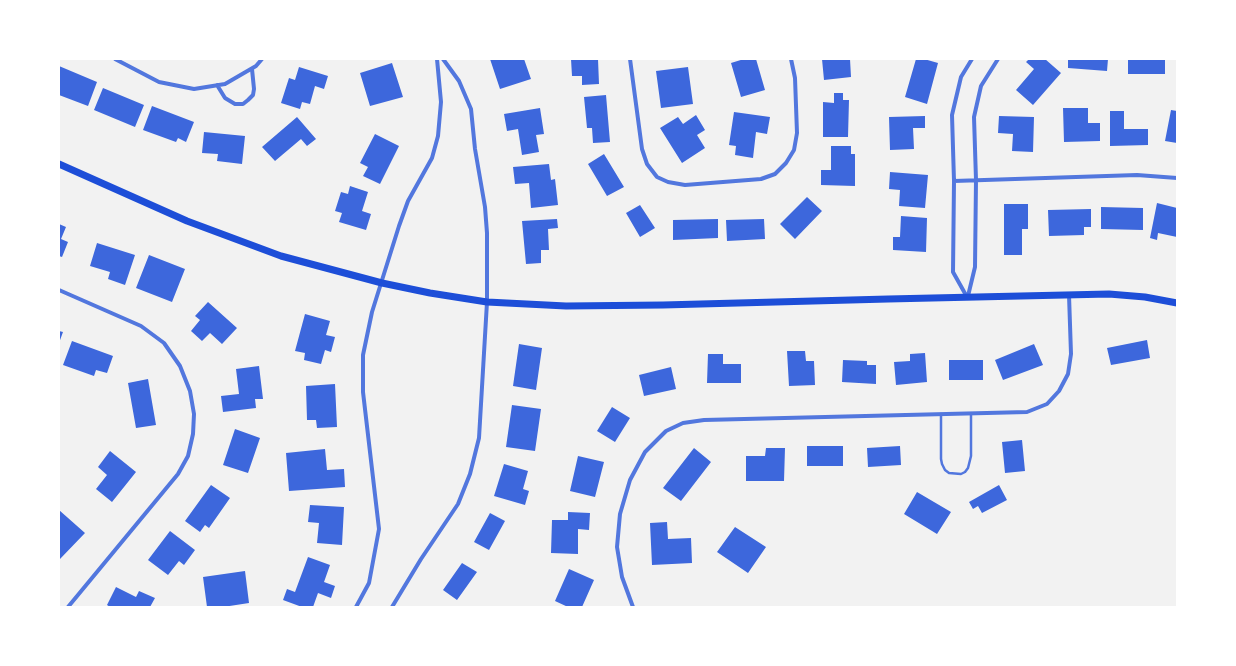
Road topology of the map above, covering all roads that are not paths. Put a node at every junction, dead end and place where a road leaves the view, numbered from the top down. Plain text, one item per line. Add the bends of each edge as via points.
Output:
1 (115, 59) edge
2 (262, 59) edge
3 (438, 59) edge
4 (443, 59) edge
5 (630, 59) edge
6 (791, 59) edge
7 (972, 59) edge
8 (998, 59) edge
9 (252, 69) junction
10 (217, 85) junction
11 (59, 164) edge
12 (1177, 178) edge
13 (976, 180) junction
14 (954, 181) junction
15 (382, 283) junction
16 (59, 290) edge
17 (1069, 295) junction
18 (968, 297) junction
19 (487, 302) junction
20 (1177, 303) edge
21 (970, 413) junction
22 (941, 414) junction
23 (68, 607) edge
24 (356, 607) edge
25 (392, 607) edge
26 (633, 607) edge

1 - 10 street via 159,82 194,89
2 - 9 street
3 - 15 street via 441,102 438,136 432,158 408,201
4 - 19 street via 459,80 471,109 485,207
5 - 6 street via 642,149 647,164 657,177 686,186 761,179 775,174 786,163 794,150 797,133 795,78
7 - 14 street via 961,77 952,115
8 - 13 street via 981,86 974,117
9 - 10 street via 224,84
9 - 10 street via 253,95 243,104 235,104 225,98
11 - 15 main road via 187,221 281,256
12 - 13 street via 1137,175
13 - 14 street
13 - 18 street via 975,266
14 - 18 street via 953,272
15 - 19 main road
15 - 24 street via 372,312 363,355 363,392 379,529 368,583
16 - 23 street via 142,326 164,343 180,366 190,392 194,414 188,456 178,474
17 - 18 main road
17 - 20 main road via 1109,294
17 - 21 street via 1071,354 1068,374 1059,391 1047,404 1027,412
18 - 19 main road via 566,306
19 - 25 street via 479,438 470,474 458,504
21 - 22 street
21 - 22 lane via 971,456 968,468 961,474 944,470 941,459
22 - 26 street via 704,420 683,422 666,431 645,452 630,480 620,514 617,547 622,577

